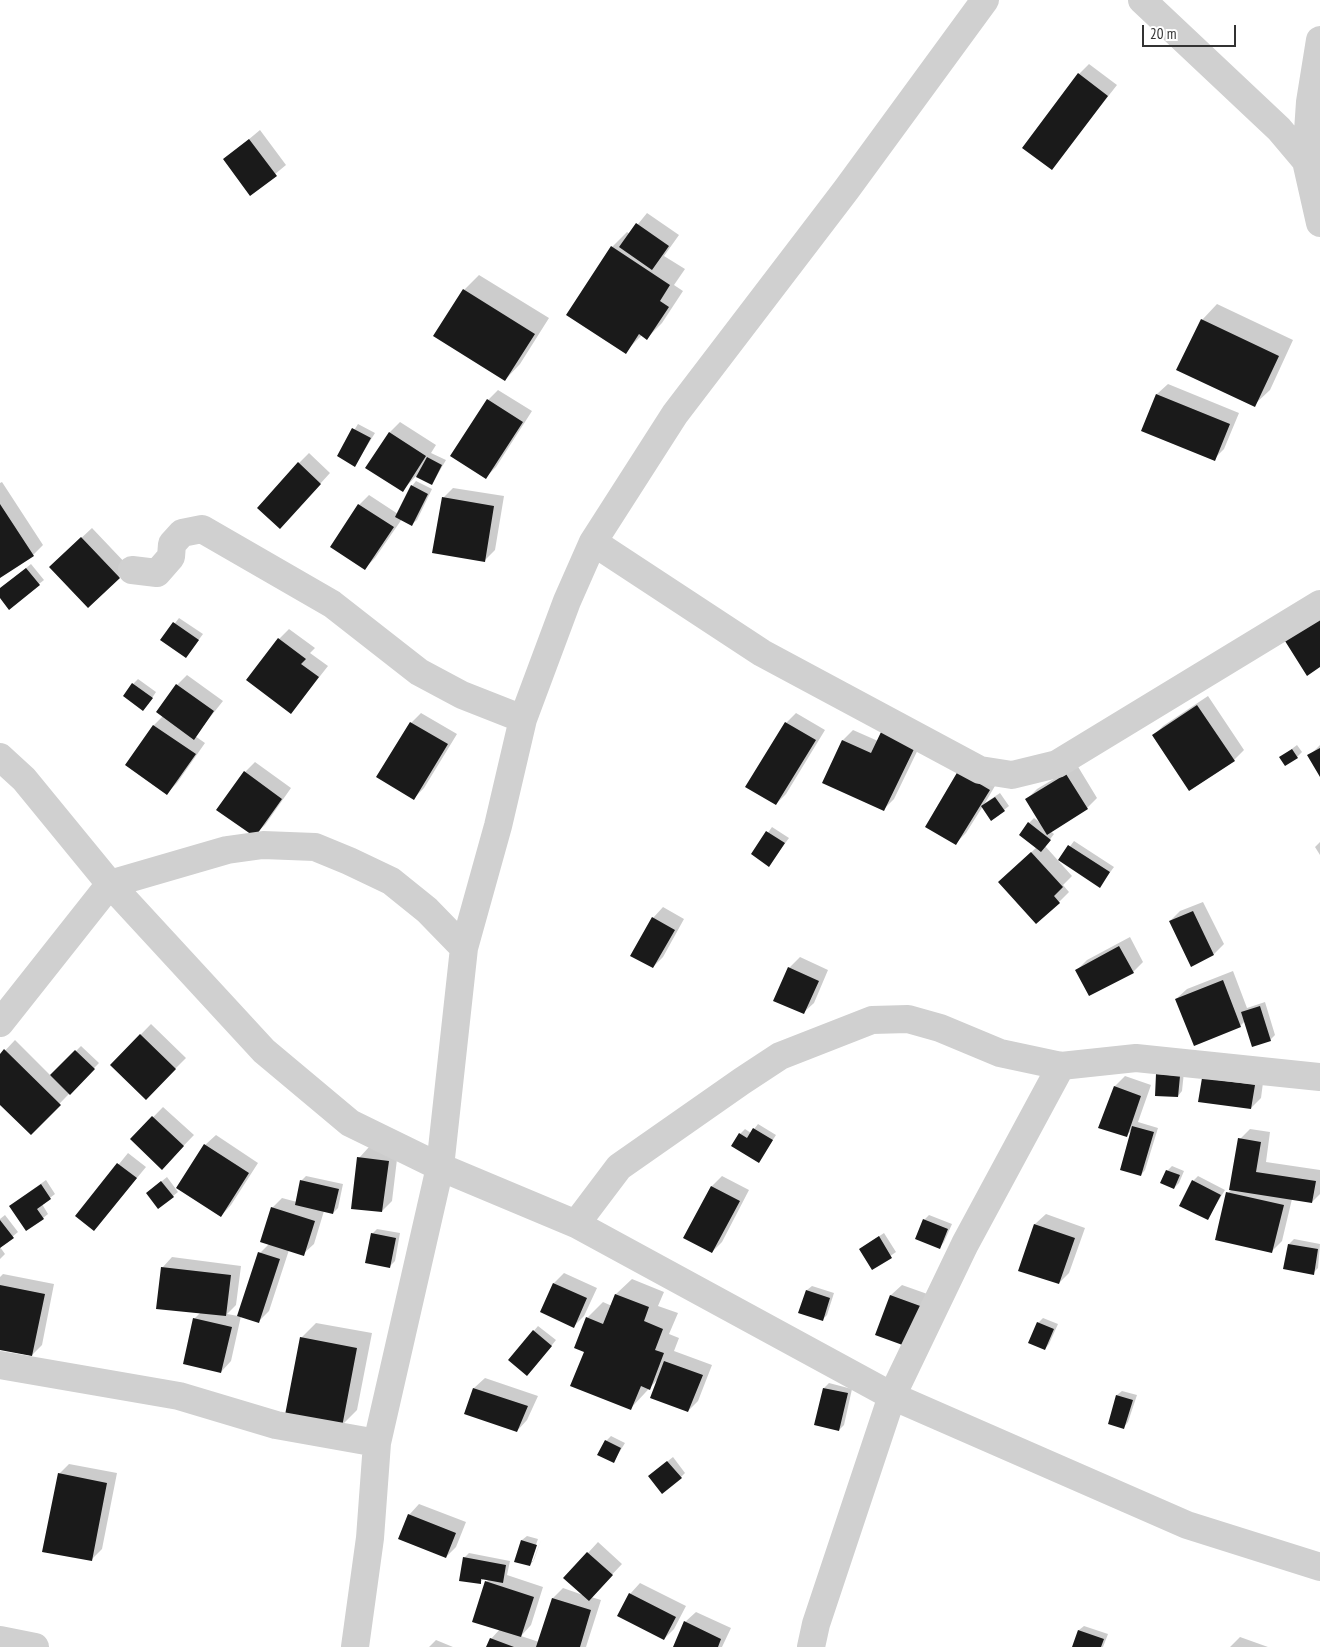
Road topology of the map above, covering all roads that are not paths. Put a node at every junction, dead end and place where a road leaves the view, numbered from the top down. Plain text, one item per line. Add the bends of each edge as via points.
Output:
1 (985, 0) edge
2 (1142, 0) edge
3 (1320, 40) edge
4 (1306, 161) junction
5 (1320, 223) edge
6 (593, 542) junction
7 (132, 570) dead end
8 (1320, 604) edge
9 (523, 719) junction
10 (0, 756) edge
11 (110, 884) junction
12 (464, 948) junction
13 (0, 1023) edge
14 (1061, 1066) junction
15 (1320, 1077) edge
16 (440, 1167) junction
17 (576, 1224) junction
18 (0, 1365) edge
19 (892, 1396) junction
20 (377, 1443) junction
21 (1320, 1566) edge
22 (0, 1640) edge
23 (35, 1647) edge
24 (355, 1647) edge
25 (812, 1647) edge

1 - 6 street via 846,190 675,414
2 - 4 street via 1279,129
3 - 4 street via 1310,102
4 - 5 street
6 - 8 street via 762,653 980,770 1012,775 1056,764
6 - 9 street via 566,601
7 - 9 street via 157,573 171,557 172,544 182,533 202,529 332,604 419,672 462,695
9 - 12 street
10 - 11 street via 24,779
11 - 12 street via 227,850 263,845 315,847 391,882 427,910
11 - 13 street
11 - 16 street via 264,1051 350,1123
12 - 16 street
14 - 15 street via 1136,1058
14 - 17 street via 1000,1053 940,1028 908,1019 872,1020 780,1056 742,1081 619,1167
14 - 19 street via 965,1244
16 - 17 street
16 - 20 street
17 - 19 street
18 - 20 street via 179,1396 276,1425
19 - 21 street via 1186,1525
19 - 25 street via 816,1624
20 - 24 street via 370,1538
22 - 23 street

